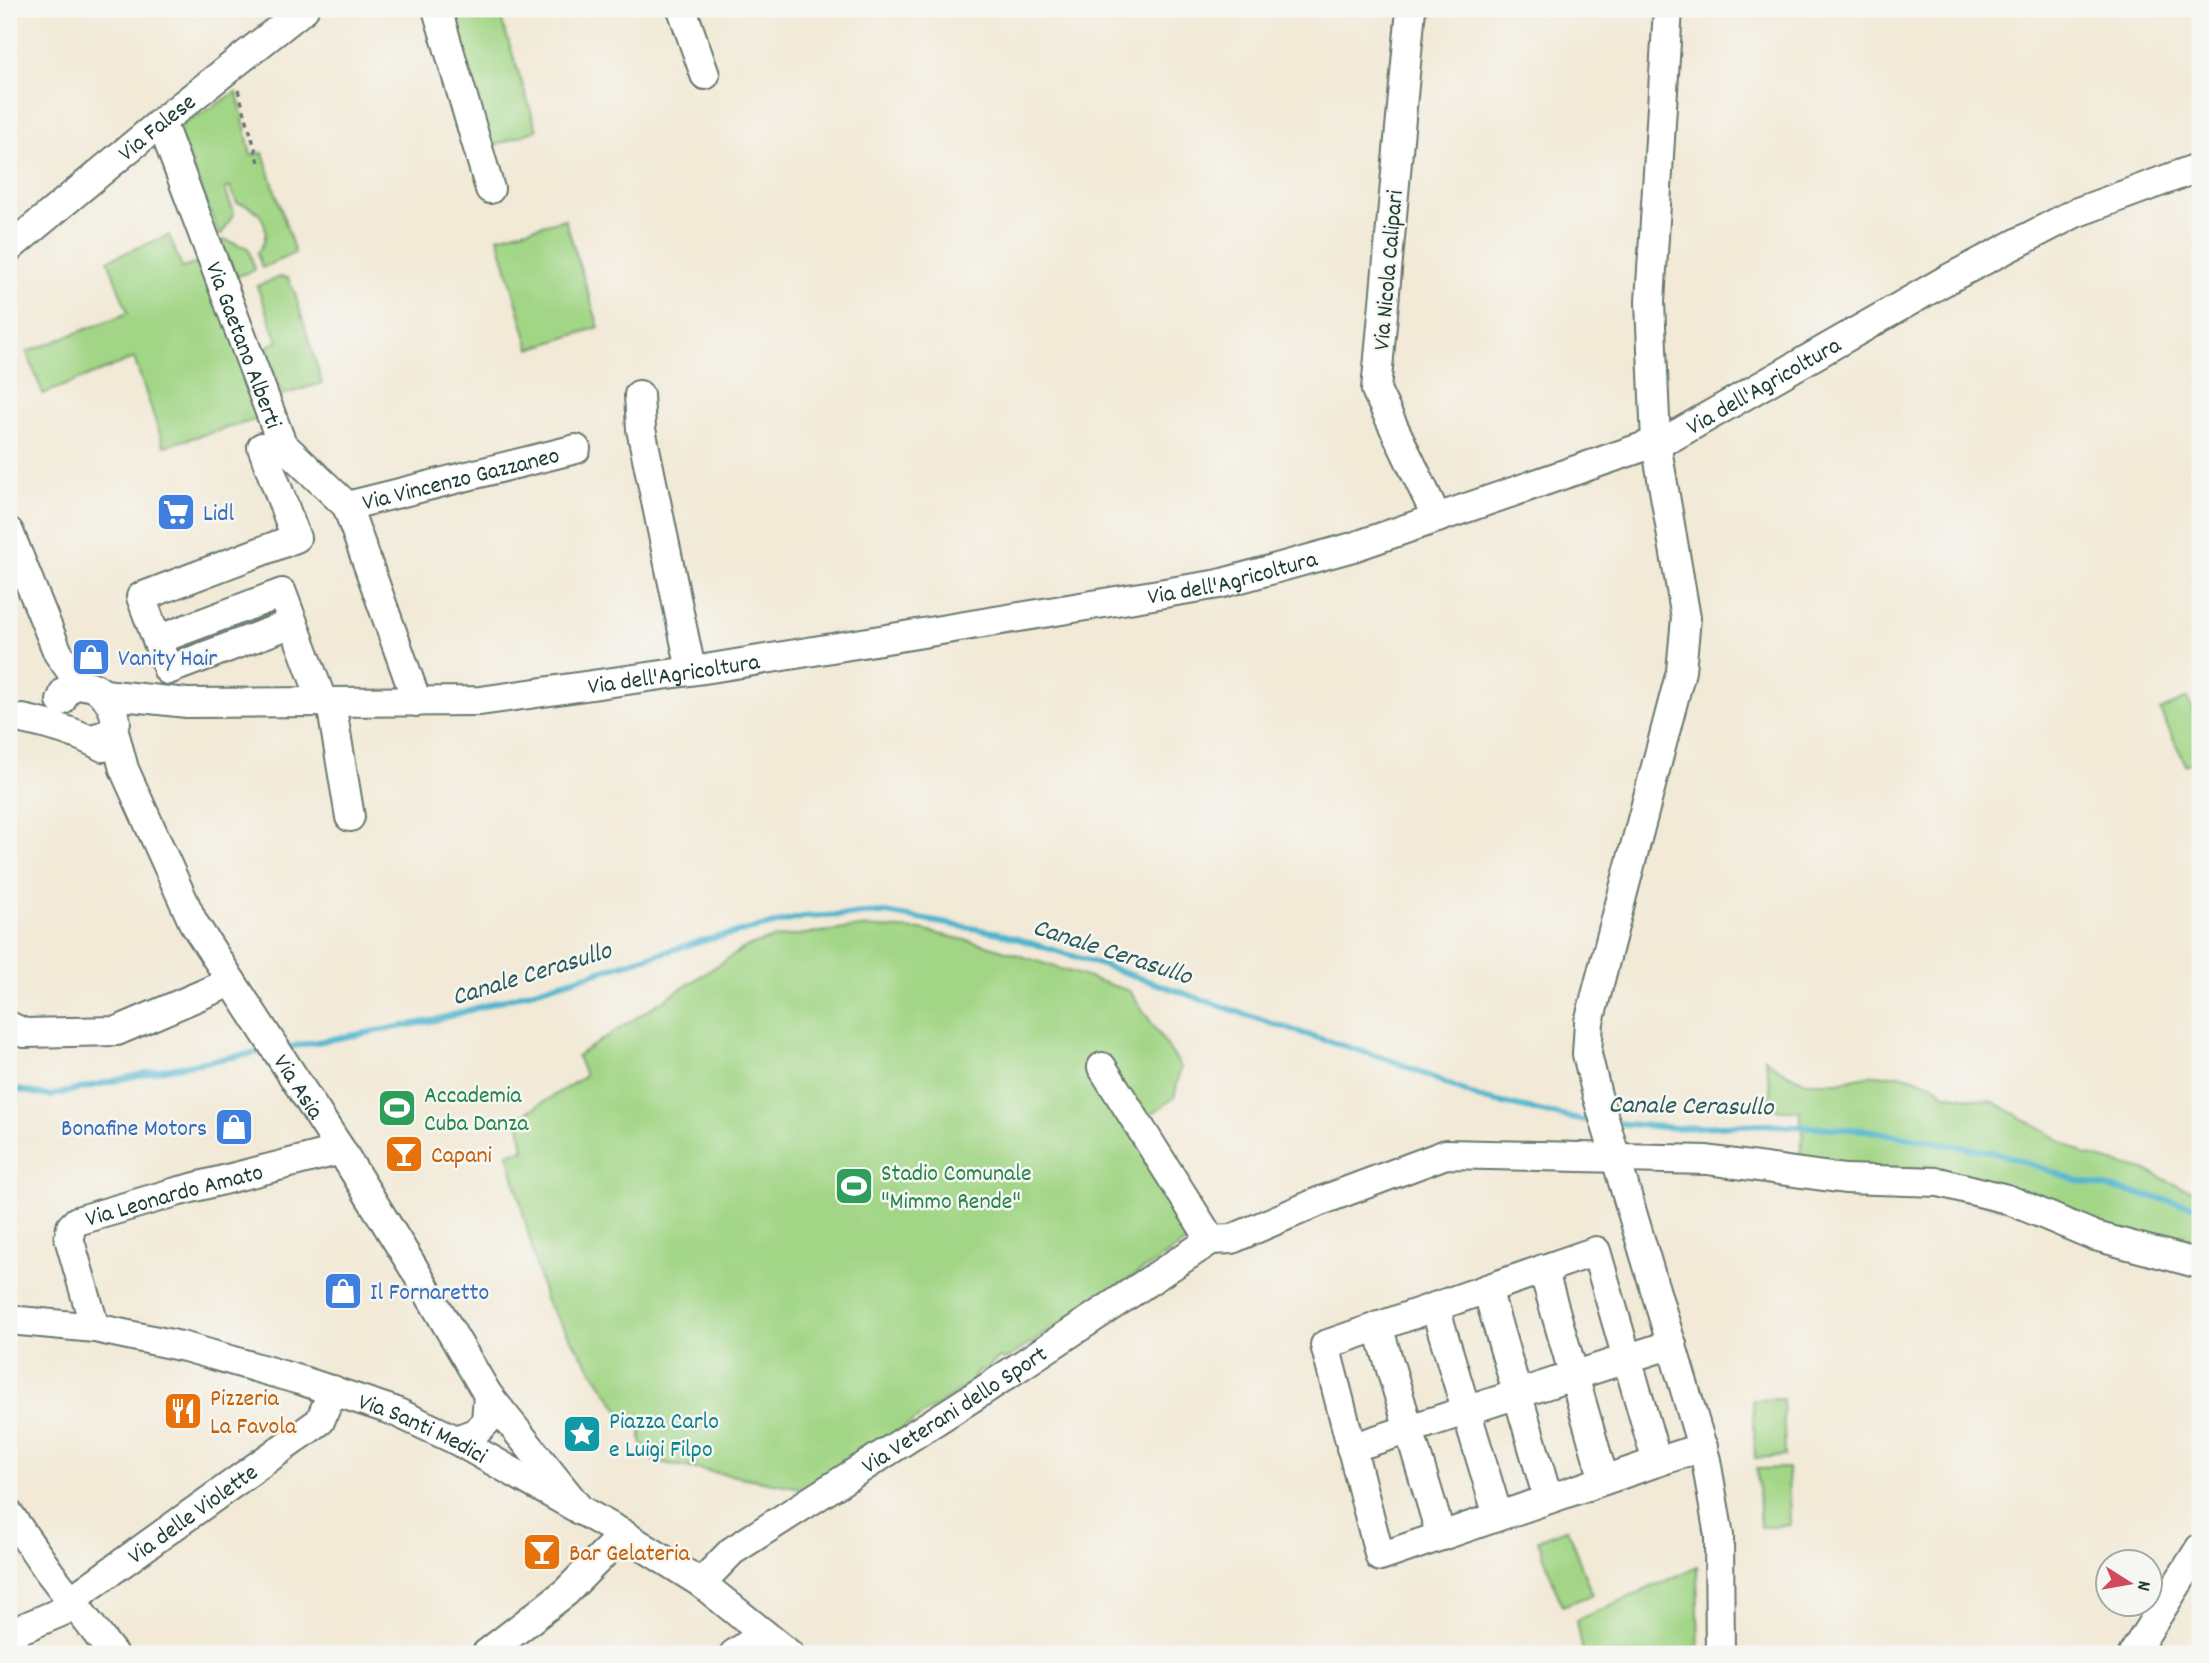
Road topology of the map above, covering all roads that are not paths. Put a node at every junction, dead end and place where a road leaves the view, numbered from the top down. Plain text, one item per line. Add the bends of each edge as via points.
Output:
1 (304, 9) edge
2 (437, 9) edge
3 (682, 9) edge
4 (1411, 9) edge
5 (1668, 9) edge
6 (705, 75) dead end
7 (161, 122) junction
8 (2200, 167) edge
9 (490, 189) dead end
10 (9, 248) edge
11 (639, 395) dead end
12 (1656, 443) junction
13 (262, 447) dead end
14 (576, 449) dead end
15 (346, 506) junction
16 (1437, 519) junction
17 (9, 532) edge
18 (691, 670) junction
19 (76, 697) junction
20 (417, 702) junction
21 (187, 703) junction
22 (327, 704) junction
23 (15, 720) edge
24 (98, 731) junction
25 (350, 817) dead end
26 (231, 982) junction
27 (9, 1026) edge
28 (1102, 1067) dead end
29 (341, 1150) junction
30 (1616, 1159) junction
31 (1640, 1238) junction
32 (1211, 1240) junction
33 (1596, 1251) junction
34 (2200, 1264) edge
35 (1543, 1269) junction
36 (1487, 1289) junction
37 (1435, 1307) junction
38 (9, 1320) edge
39 (1378, 1326) junction
40 (95, 1328) junction
41 (1672, 1344) junction
42 (1628, 1358) junction
43 (1574, 1376) junction
44 (332, 1390) junction
45 (1518, 1394) junction
46 (488, 1395) junction
47 (1466, 1410) junction
48 (1409, 1429) junction
49 (524, 1438) junction
50 (456, 1440) junction
51 (1703, 1447) junction
52 (1350, 1448) junction
53 (1657, 1462) junction
54 (503, 1468) junction
55 (1604, 1480) junction
56 (1548, 1499) junction
57 (581, 1511) junction
58 (9, 1514) edge
59 (1498, 1516) junction
60 (624, 1534) junction
61 (1441, 1536) junction
62 (2200, 1548) edge
63 (701, 1583) junction
64 (73, 1603) junction
65 (9, 1634) edge
66 (764, 1634) junction
67 (113, 1654) edge
68 (486, 1654) edge
69 (734, 1654) edge
70 (789, 1654) edge
71 (1720, 1654) edge
72 (2133, 1654) edge

1 - 7 street, Via Falese
2 - 9 street
3 - 6 street
4 - 16 street, Via Nicola Calipari via 1376,390
5 - 12 street via 1650,302
7 - 10 street, Via Falese
7 - 15 street, Via Gaetano Alberti via 282,444
8 - 12 street, Via dell'Agricoltura via 2075,213
11 - 18 street via 641,429
12 - 16 street, Via dell'Agricoltura
12 - 30 street via 1686,618 1681,671 1589,1022 1587,1054
13 - 22 street via 296,538 141,597 168,670 293,623
14 - 15 street, Via Vincenzo Gazzaneo
15 - 20 street, Via Gaetano Alberti
16 - 18 street, Via dell'Agricoltura via 1219,584
17 - 19 street
18 - 20 street, Via dell'Agricoltura via 480,701
19 - 21 street, Via dell'Agricoltura
19 - 23 street, Via dell'Agricoltura
19 - 24 street via 66,725
19 - 24 street via 111,702
20 - 22 street, Via dell'Agricoltura
21 - 22 street, Via dell'Agricoltura
21 - 24 street, Via dell'Agricoltura via 148,710
22 - 25 street
23 - 24 street, Via dell'Agricoltura
24 - 26 street, Via Asia via 124,769 193,922
26 - 27 street via 117,1031 24,1033
26 - 29 street, Via Asia
28 - 32 street
29 - 40 street, Via Leonardo Amato via 78,1220 69,1238
29 - 46 street, Via Asia
30 - 31 street
30 - 32 street via 1446,1154 1232,1239
30 - 34 street via 1707,1160 1845,1179 1939,1182 2007,1199 2095,1236
31 - 33 street
31 - 41 street
32 - 63 street, Via Veterani dello Sport via 732,1551
33 - 35 street
33 - 42 street
35 - 36 street
35 - 43 street
36 - 37 street
36 - 45 street
37 - 39 street
37 - 47 street
38 - 40 street, Via Santi Medici
39 - 48 street
39 - 52 street via 1325,1345
40 - 44 street, Via Santi Medici via 184,1347
41 - 42 street
41 - 51 street
42 - 43 street
42 - 53 street
43 - 45 street
43 - 55 street
44 - 50 street, Via Santi Medici via 394,1411
44 - 64 street, Via delle Violette via 320,1421
45 - 47 street
45 - 56 street
46 - 49 street, Via Asia
46 - 50 street via 486,1422 475,1433
46 - 54 street, Via Asia via 502,1437
47 - 48 street
47 - 59 street
48 - 52 street
48 - 61 street
49 - 54 street via 517,1462
49 - 57 street, Via Asia
50 - 54 street, Via Santi Medici
51 - 53 street
51 - 71 street via 1718,1536
52 - 61 street via 1380,1557
53 - 55 street
54 - 57 street, Via Santi Medici
55 - 56 street
56 - 59 street
57 - 60 street, Via Santi Medici
58 - 64 street
59 - 61 street
60 - 63 street, Via Santi Medici
60 - 68 street via 566,1592
62 - 72 street
63 - 66 street, Via Santi Medici
64 - 65 street, Via delle Violette
64 - 67 street
66 - 69 street
66 - 70 street, Via Santi Medici

